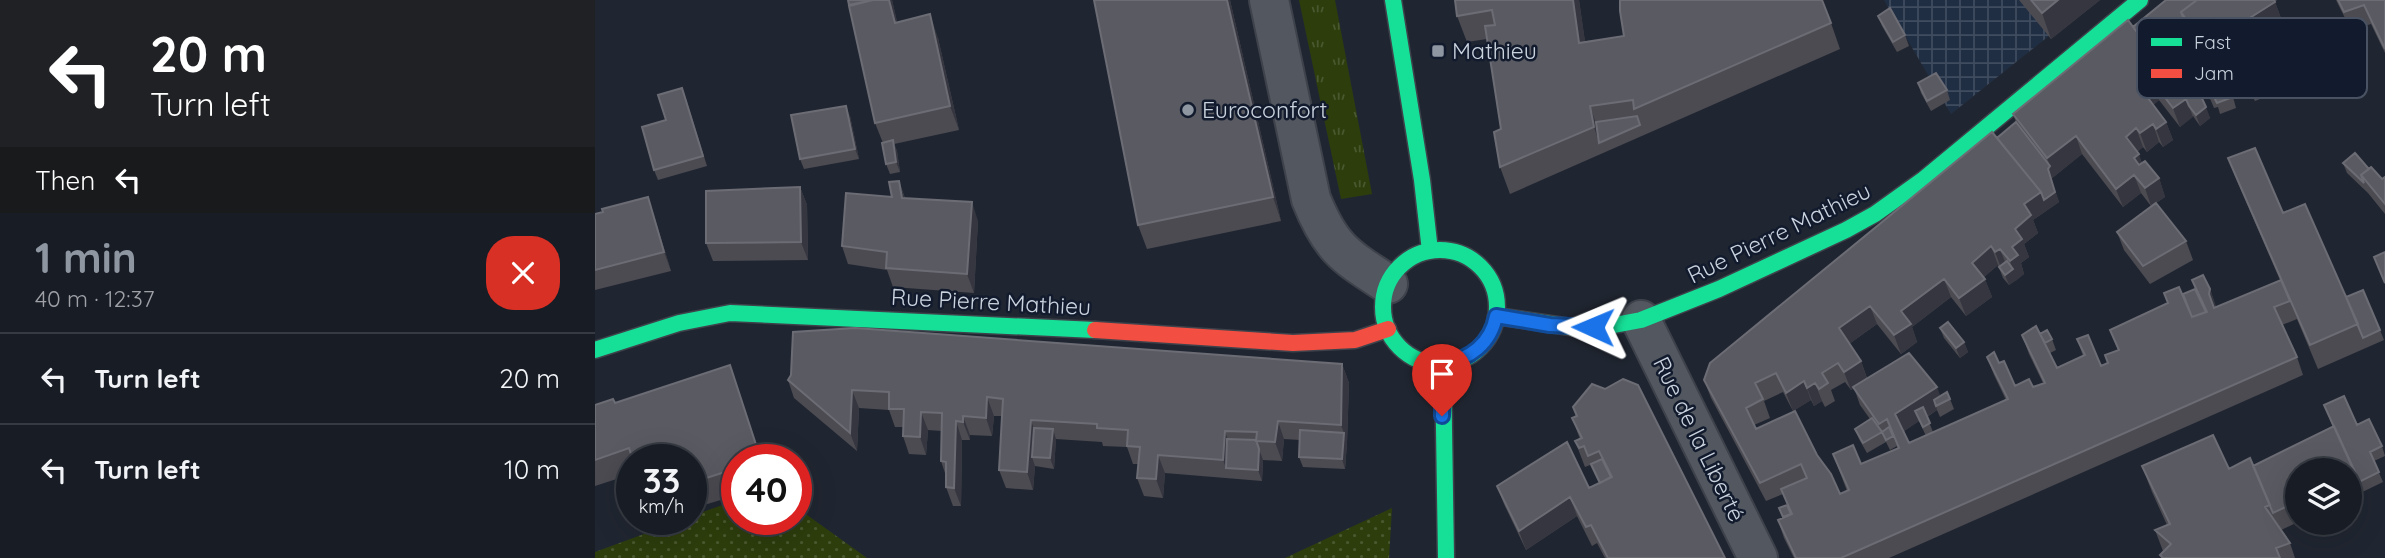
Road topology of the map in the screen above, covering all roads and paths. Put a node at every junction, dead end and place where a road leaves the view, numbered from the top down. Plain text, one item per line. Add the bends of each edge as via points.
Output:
1 (1269, 0) edge
2 (1393, 0) edge
3 (2140, 0) edge
4 (1430, 251) junction
5 (1388, 284) junction
6 (1496, 316) junction
7 (1641, 320) junction
8 (1388, 329) junction
9 (595, 349) edge
10 (1443, 363) junction
11 (1446, 558) edge
12 (1758, 558) edge

1 - 5 street via 1318,216 1339,251
2 - 4 street
3 - 7 street, Rue Pierre Mathieu via 1924,179 1875,214 1719,289
4 - 5 street via 1410,258
4 - 6 street via 1453,251 1480,266 1496,293
5 - 8 street via 1384,307
6 - 7 street, Rue Pierre Mathieu via 1577,328
6 - 10 street via 1478,349 1465,358
7 - 12 street, Rue de la Liberté
8 - 9 street, Rue Pierre Mathieu via 1355,340 1293,343 730,313
8 - 10 street via 1413,357
10 - 11 street

